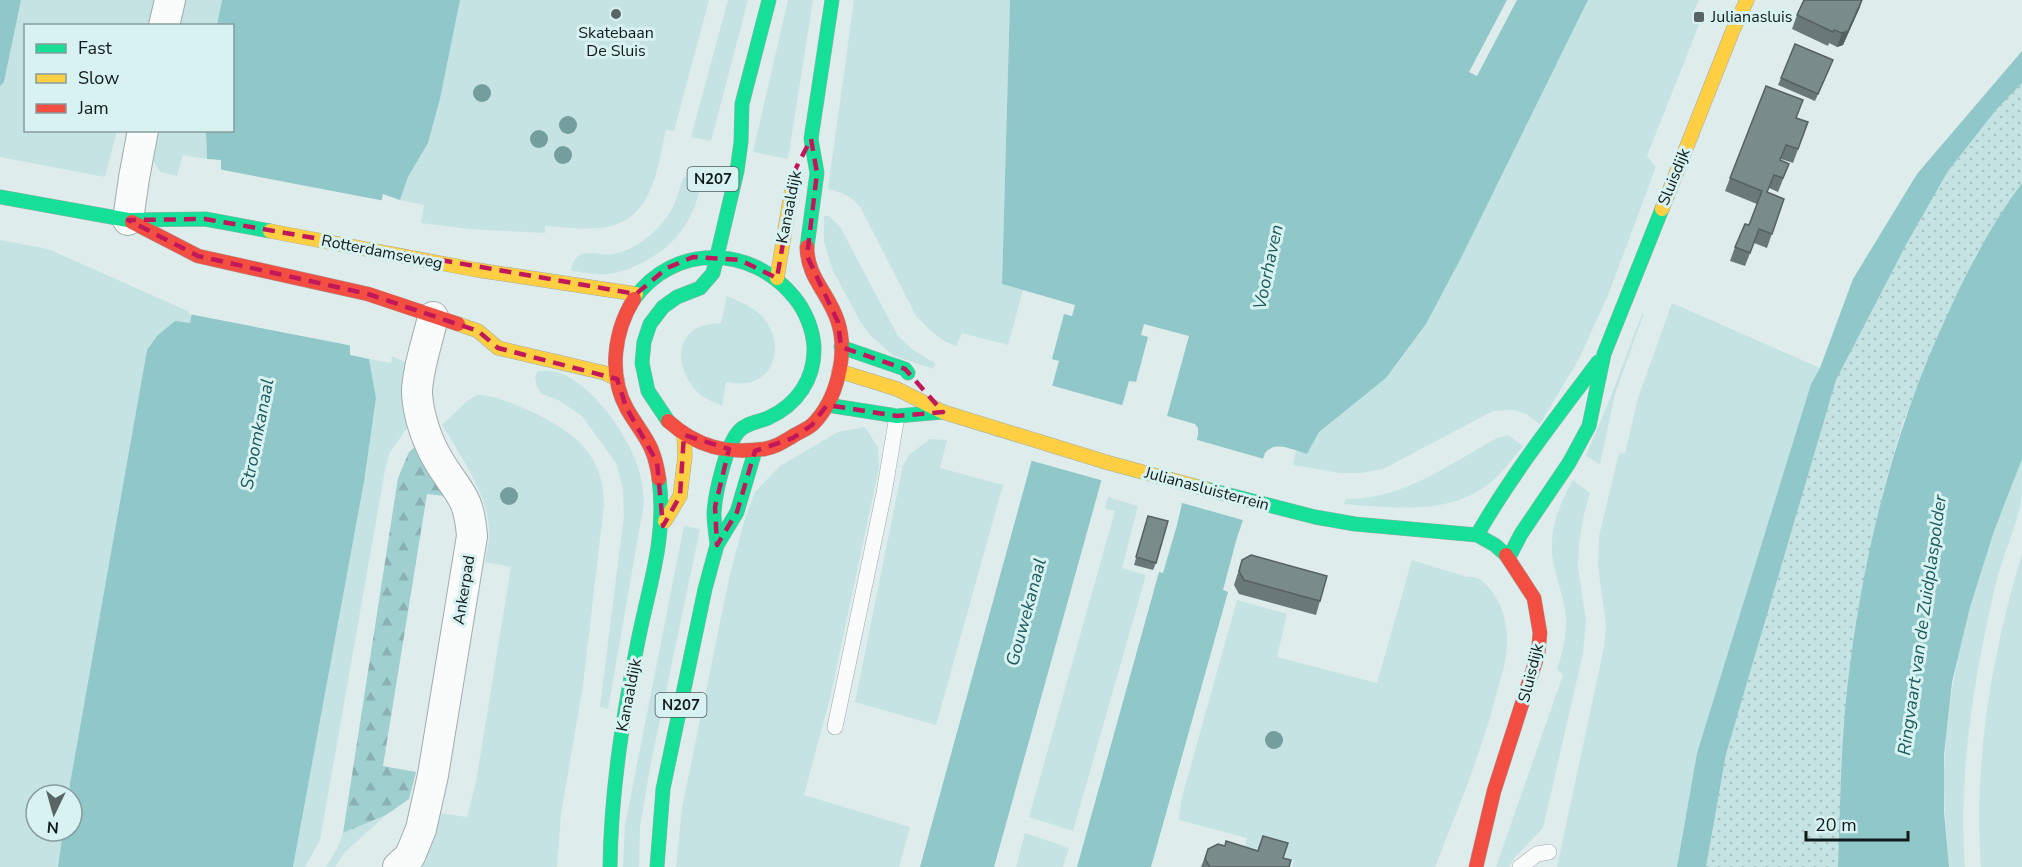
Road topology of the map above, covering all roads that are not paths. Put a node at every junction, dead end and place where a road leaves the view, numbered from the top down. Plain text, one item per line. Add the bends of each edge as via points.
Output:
1 (170, 0) edge
2 (769, 0) edge
3 (832, 0) edge
4 (1747, 0) edge
5 (164, 24) edge
6 (742, 104) junction
7 (728, 128) dead end
8 (143, 132) edge
9 (811, 139) junction
10 (0, 196) edge
11 (128, 220) junction
12 (698, 244) dead end
13 (718, 256) junction
14 (693, 257) junction
15 (777, 278) junction
16 (636, 294) junction
17 (433, 317) junction
18 (495, 329) dead end
19 (478, 331) junction
20 (841, 347) junction
21 (610, 351) junction
22 (1604, 354) junction
23 (642, 363) junction
24 (813, 364) junction
25 (838, 371) junction
26 (617, 379) junction
27 (827, 405) junction
28 (943, 412) junction
29 (897, 416) junction
30 (684, 435) junction
31 (729, 449) junction
32 (755, 451) junction
33 (663, 526) junction
34 (1477, 535) junction
35 (717, 545) junction
36 (1509, 557) junction
37 (835, 727) dead end
38 (1494, 791) junction
39 (1468, 840) dead end
40 (1549, 852) dead end
41 (398, 867) edge
42 (610, 867) edge
43 (657, 867) edge
44 (1476, 867) edge
45 (1520, 867) edge

1 - 5 street
2 - 6 main road, N207
3 - 9 main road, Kanaaldijk / N207
4 - 22 main road, Sluisdijk
6 - 7 main road, N207
6 - 13 main road, N207 via 737,171
8 - 11 street
9 - 15 main road, Kanaaldijk / N207 via 798,163
9 - 20 main road, Kanaaldijk / N207 via 817,173 807,238 809,268 833,309
10 - 11 main road, Rotterdamseweg
11 - 16 main road, Rotterdamseweg via 205,219 477,270
11 - 17 main road, Rotterdamseweg via 198,256 368,294
12 - 14 main road
13 - 14 main road, N207
13 - 15 main road, N207 via 757,265
13 - 23 main road, N207 via 710,279 663,307 650,324
14 - 16 main road, N207 via 667,268
15 - 24 main road, N207 via 794,296 811,327
16 - 21 main road, N207
17 - 19 main road, Rotterdamseweg
17 - 41 street, Ankerpad via 417,393 428,437 466,500 472,536 421,829 410,856
18 - 19 main road, Rotterdamseweg
19 - 26 main road, Rotterdamseweg via 498,348
20 - 25 main road, N207
20 - 28 main road via 905,369
21 - 23 main road
21 - 26 main road, N207
22 - 34 main road, Sluisdijk
22 - 36 main road, Sluisdijk via 1589,426
23 - 30 main road, N207 via 648,391 668,421
24 - 25 main road, Julianasluisterrein
24 - 31 main road, N207 via 807,386 798,399 786,410 750,423 738,433
25 - 27 main road, N207
25 - 28 main road, Julianasluisterrein via 897,389
26 - 33 main road, Kanaaldijk / N207 via 626,407 646,436 657,462
27 - 29 main road, Julianasluisterrein
27 - 32 main road, N207 via 812,425 793,438
28 - 29 main road, Julianasluisterrein
28 - 34 main road, Julianasluisterrein via 1109,463 1315,517
29 - 37 lane
30 - 31 main road, N207 via 709,446
30 - 33 main road, Kanaaldijk / N207 via 680,496
31 - 32 main road, N207
31 - 35 main road, N207 via 715,507
32 - 35 main road, N207 via 737,512
33 - 42 main road, Kanaaldijk / N207 via 614,774
34 - 36 main road, Sluisdijk
35 - 43 main road, N207 via 663,789
36 - 38 main road, Sluisdijk via 1534,598 1540,633 1525,699
38 - 39 main road, Sluisdijk
38 - 44 main road, Sluisdijk
40 - 45 lane via 1537,854

